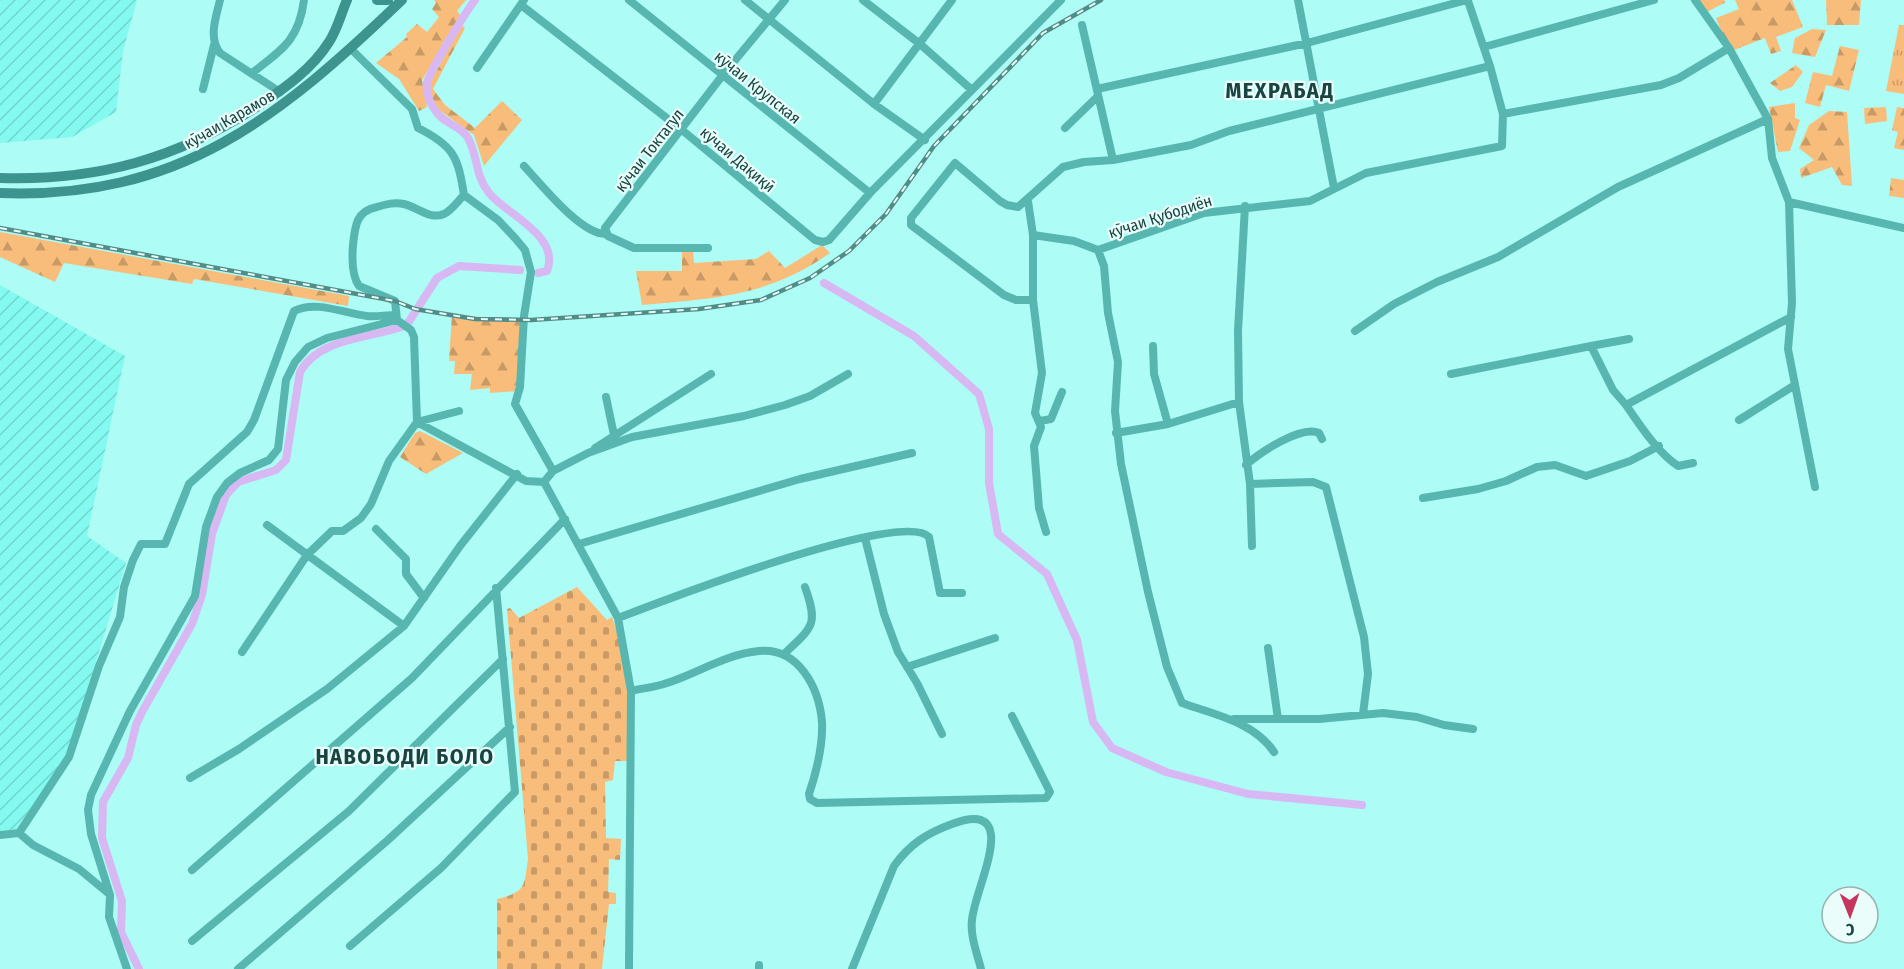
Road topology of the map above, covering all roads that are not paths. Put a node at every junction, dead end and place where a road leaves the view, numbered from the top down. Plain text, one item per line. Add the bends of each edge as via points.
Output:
1 (220, 0) edge
2 (304, 0) edge
3 (347, 0) edge
4 (377, 0) edge
5 (388, 0) edge
6 (402, 0) edge
7 (629, 0) edge
8 (745, 0) edge
9 (785, 0) edge
10 (863, 0) edge
11 (952, 0) edge
12 (1061, 0) edge
13 (1298, 0) edge
14 (1468, 0) edge
15 (1654, 0) edge
16 (1695, 0) edge
17 (523, 2) edge
18 (770, 20) junction
19 (1082, 25) dead end
20 (1306, 43) junction
21 (920, 44) junction
22 (214, 45) junction
23 (1484, 47) junction
24 (1729, 48) junction
25 (351, 49) junction
26 (1490, 66) junction
27 (477, 68) dead end
28 (252, 73) junction
29 (722, 76) junction
30 (203, 89) dead end
31 (972, 90) junction
32 (280, 92) junction
33 (1097, 92) junction
34 (874, 104) junction
35 (1320, 110) junction
36 (1503, 114) junction
37 (1768, 119) junction
38 (1065, 128) dead end
39 (682, 130) junction
40 (925, 140) junction
41 (1113, 160) junction
42 (524, 166) dead end
43 (0, 178) edge
44 (1334, 188) junction
45 (0, 193) edge
46 (870, 193) junction
47 (464, 195) junction
48 (1028, 201) junction
49 (1789, 202) junction
50 (1245, 206) junction
51 (1904, 228) edge
52 (606, 234) junction
53 (1033, 235) junction
54 (708, 248) dead end
55 (1098, 250) junction
56 (1033, 300) junction
57 (1791, 317) junction
58 (396, 318) junction
59 (1355, 331) dead end
60 (1629, 339) dead end
61 (1153, 346) dead end
62 (1591, 346) junction
63 (711, 374) dead end
64 (848, 374) dead end
65 (1451, 374) dead end
66 (1795, 385) junction
67 (1062, 392) dead end
68 (606, 397) dead end
69 (1239, 402) junction
70 (1626, 405) junction
71 (459, 411) dead end
72 (1739, 420) dead end
73 (1040, 421) junction
74 (417, 422) junction
75 (1168, 424) junction
76 (1116, 433) junction
77 (614, 435) junction
78 (1322, 439) dead end
79 (1659, 446) junction
80 (588, 453) junction
81 (912, 453) dead end
82 (1693, 463) dead end
83 (1246, 465) junction
84 (553, 471) junction
85 (517, 474) junction
86 (544, 482) junction
87 (1250, 484) junction
88 (1815, 487) dead end
89 (1423, 498) dead end
90 (565, 519) junction
91 (267, 525) dead end
92 (376, 529) dead end
93 (1046, 532) dead end
94 (865, 538) junction
95 (579, 544) junction
96 (1252, 546) dead end
97 (307, 555) junction
98 (806, 587) dead end
99 (496, 588) junction
100 (962, 593) dead end
101 (424, 598) junction
102 (618, 618) junction
103 (404, 626) junction
104 (995, 638) dead end
105 (1268, 648) dead end
106 (242, 652) dead end
107 (784, 654) junction
108 (503, 659) junction
109 (907, 667) junction
110 (631, 691) junction
111 (1363, 714) junction
112 (1012, 716) dead end
113 (1232, 719) junction
114 (1278, 719) junction
115 (510, 727) junction
116 (1473, 729) dead end
117 (942, 734) dead end
118 (1274, 752) dead end
119 (190, 778) dead end
120 (19, 832) junction
121 (0, 835) edge
122 (192, 870) dead end
123 (110, 895) junction
124 (192, 941) dead end
125 (350, 946) dead end
126 (128, 969) edge
127 (238, 969) edge
128 (629, 969) edge
129 (852, 969) edge
130 (981, 969) edge

1 - 22 street
2 - 28 street via 298,27 288,45
3 - 32 main road, кӯчаи Карамов via 329,42 312,64
4 - 5 main road
6 - 25 main road, кӯчаи Карамов
7 - 29 street, кӯчаи Крупская
8 - 18 street
9 - 18 street, кӯчаи Токтагул
10 - 21 street
11 - 21 street
12 - 31 street
13 - 20 street
14 - 20 street
14 - 23 street
15 - 23 street
16 - 24 street
17 - 27 street
17 - 39 street, кӯчаи Дақиқӣ
18 - 29 street, кӯчаи Токтагул
18 - 34 street
19 - 33 street
20 - 33 street
20 - 35 street
21 - 31 street
21 - 34 street
22 - 28 street
22 - 30 street
23 - 26 street
24 - 36 street via 1661,85
24 - 37 street
25 - 45 main road, кӯчаи Карамов via 287,103 202,155 124,181 78,191
25 - 47 street via 412,109 418,128 451,149
26 - 35 street
26 - 36 street
28 - 32 street
29 - 39 street, кӯчаи Токтагул
29 - 46 street, кӯчаи Крупская
31 - 40 street
32 - 43 main road, кӯчаи Карамов via 223,129 169,153 85,175
33 - 38 street
33 - 41 street
34 - 40 street
35 - 41 street via 1229,131 1191,145
35 - 44 street
36 - 44 street, кӯчаи Қубодиён via 1502,146 1366,173
37 - 49 street via 1772,158
37 - 59 street via 1618,187 1498,257 1394,304
39 - 46 street, кӯчаи Дақиқӣ via 815,240 826,241
39 - 52 street, кӯчаи Токтагул via 605,228
40 - 46 street
41 - 48 street via 1063,167
42 - 52 street via 562,207 595,233
44 - 50 street, кӯчаи Қубодиён via 1319,198 1299,203
47 - 58 street via 442,215 391,202 367,208 359,216 352,252 356,281 359,286 395,301
47 - 84 street via 498,220 525,250 531,272 515,404
48 - 53 street
48 - 56 street via 1018,207 1007,205 955,163 913,214 911,225 1004,295
49 - 51 street
49 - 57 street
50 - 55 street, кӯчаи Қубодиён via 1204,213
50 - 69 street via 1238,332
52 - 54 street via 628,248
53 - 55 street, кӯчаи Қубодиён via 1074,241
53 - 56 street
55 - 76 street via 1104,266 1118,362
56 - 73 street via 1042,361 1035,413
57 - 66 street via 1788,349
57 - 70 street
58 - 74 street via 414,336
58 - 120 street via 304,306 294,311 247,432 189,484 165,544 141,544 136,550 124,587 120,617 69,757
58 - 123 street via 308,347 286,380 278,449 269,460 227,483 216,497 206,527 195,596 129,711 91,795 91,834
60 - 62 street
61 - 75 street via 1154,374
62 - 65 street
62 - 70 street via 1613,390
63 - 77 street
64 - 80 street via 785,405 632,437
66 - 72 street
66 - 88 street
67 - 73 street via 1051,419
68 - 77 street
69 - 75 street
69 - 83 street
70 - 79 street
71 - 74 street
73 - 93 street via 1034,446 1039,508
74 - 85 street via 472,454
74 - 97 street via 389,461 372,504 361,518 342,531 332,531
75 - 76 street
76 - 113 street via 1148,592 1175,687 1182,703
77 - 80 street
78 - 83 street via 1319,433 1307,431 1261,452
79 - 82 street via 1678,466
79 - 89 street via 1586,476 1555,465 1537,467 1487,486
80 - 84 street
81 - 95 street via 800,479
83 - 87 street
84 - 86 street
85 - 86 street via 526,481
85 - 101 street
86 - 90 street
87 - 96 street
87 - 111 street via 1313,482 1326,487 1364,637 1368,674
90 - 95 street
90 - 99 street
91 - 97 street
92 - 101 street via 406,559 406,574
94 - 100 street via 905,531 925,533 932,543 940,593
94 - 102 street via 818,548
94 - 109 street via 884,614
95 - 102 street
97 - 103 street
97 - 106 street
98 - 107 street via 813,624
99 - 108 street
99 - 122 street via 412,678
101 - 103 street
102 - 110 street
103 - 119 street via 327,689
104 - 109 street
105 - 114 street
107 - 110 street via 760,650 736,655 667,683
107 - 112 street via 798,664 818,702 822,724 809,794 817,803 1046,798 1050,792
108 - 115 street
108 - 124 street via 349,811
109 - 117 street
110 - 128 street
111 - 114 street
111 - 116 street via 1417,717
113 - 114 street
113 - 118 street
115 - 125 street via 515,792 441,868
115 - 127 street via 388,840
120 - 121 street
120 - 123 street via 33,845 79,869
123 - 126 street via 109,917
129 - 130 street via 894,866 904,852 917,840 969,818 986,824 994,843 972,920

